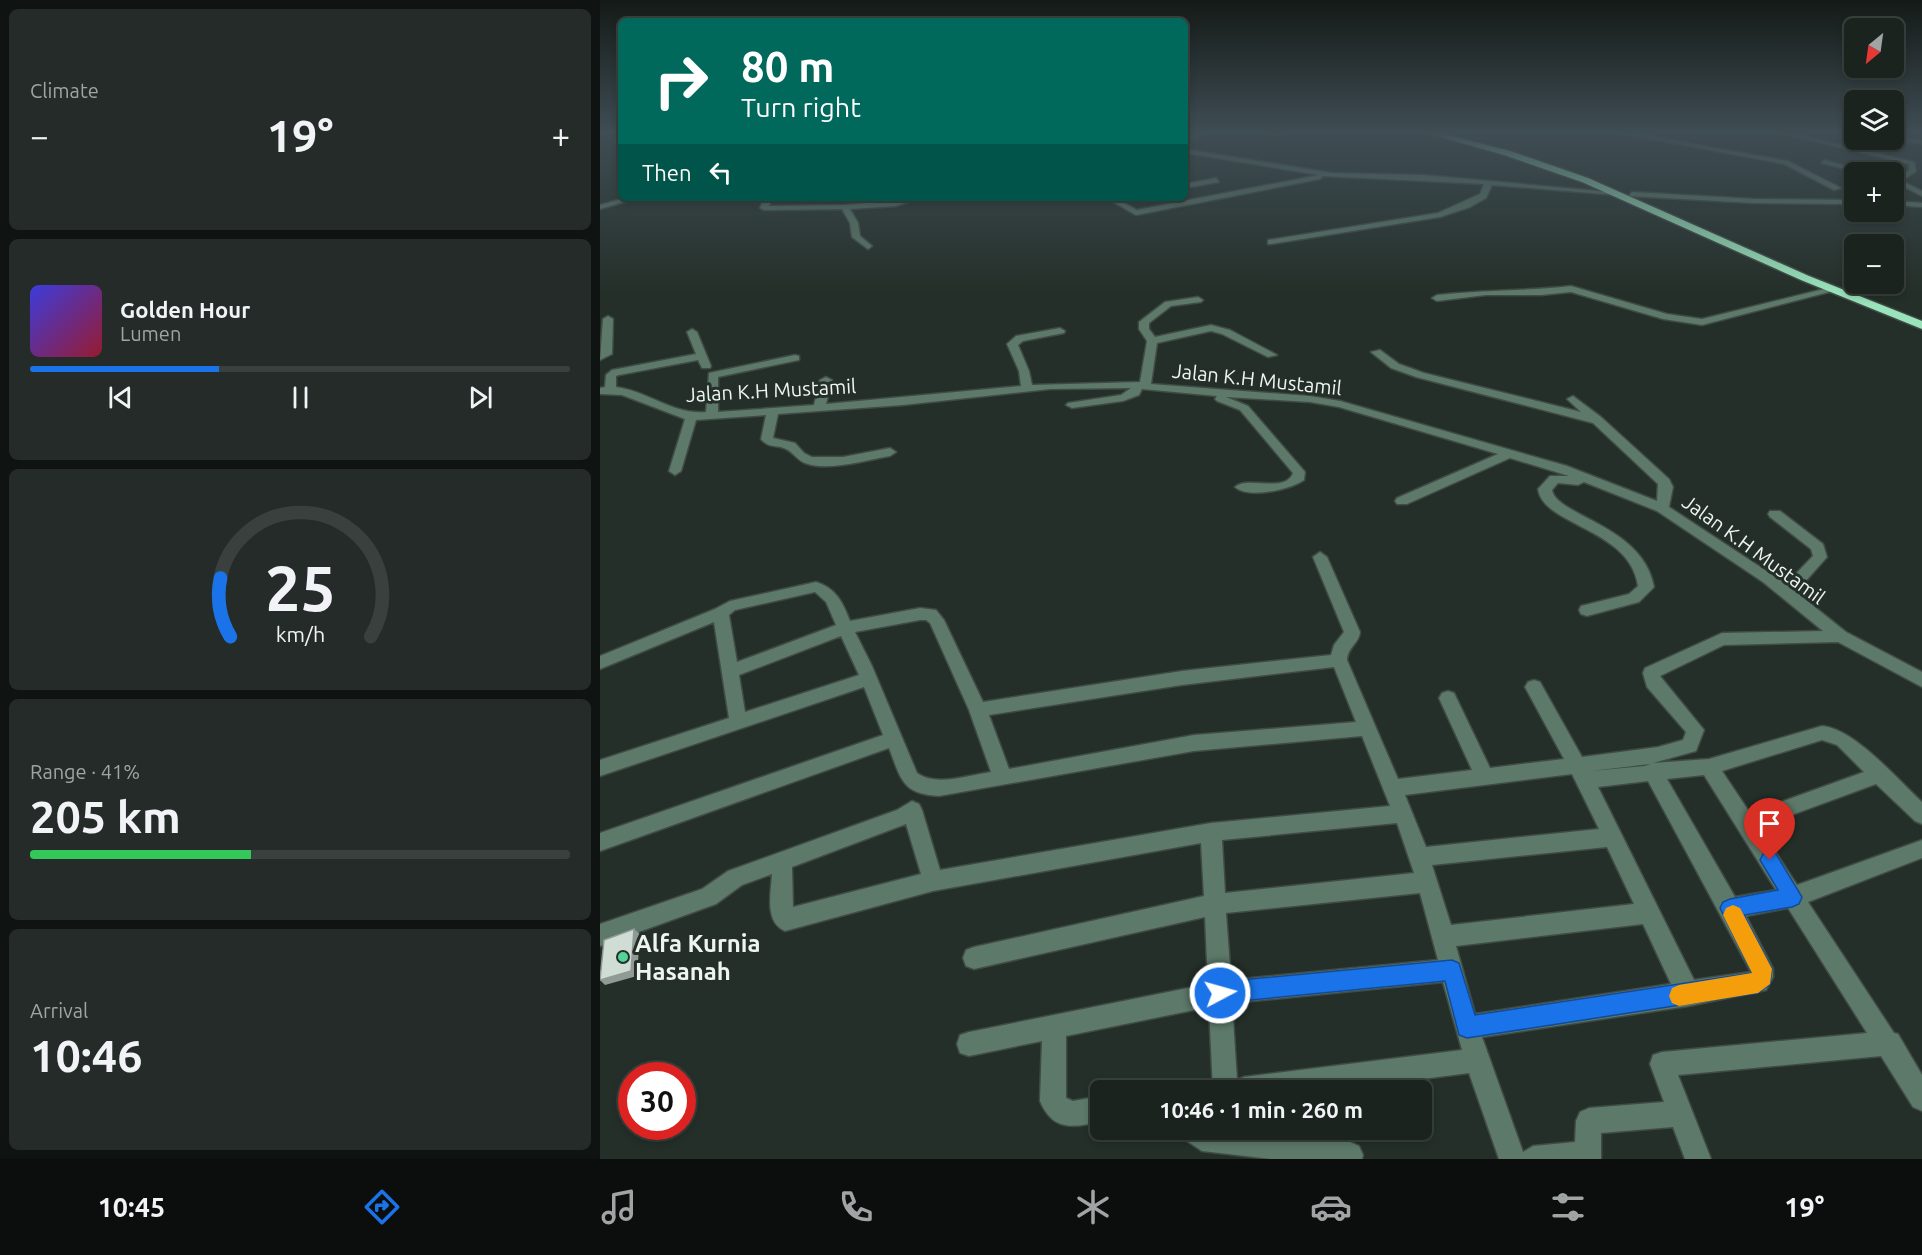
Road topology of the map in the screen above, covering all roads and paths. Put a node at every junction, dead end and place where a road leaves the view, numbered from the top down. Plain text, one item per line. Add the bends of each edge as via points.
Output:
1 (1275, 186) edge
2 (1488, 186) edge
3 (1518, 186) edge
4 (1598, 186) edge
5 (1611, 186) edge
6 (1833, 186) edge
7 (1906, 186) edge
8 (1837, 188) dead end
9 (1616, 193) junction
10 (1632, 194) junction
11 (1922, 194) edge
12 (623, 201) edge
13 (767, 201) edge
14 (906, 201) edge
15 (1115, 201) edge
16 (1844, 202) edge
17 (1904, 204) edge
18 (1922, 205) edge
19 (600, 207) edge
20 (845, 207) junction
21 (1692, 220) junction
22 (1679, 222) junction
23 (1271, 242) dead end
24 (868, 246) dead end
25 (1832, 290) junction
26 (1437, 298) dead end
27 (1197, 300) dead end
28 (1922, 319) edge
29 (608, 320) dead end
30 (1922, 325) edge
31 (1060, 331) dead end
32 (692, 332) dead end
33 (1152, 341) junction
34 (1376, 352) dead end
35 (702, 356) junction
36 (1272, 356) dead end
37 (600, 357) edge
38 (795, 358) dead end
39 (713, 375) junction
40 (826, 380) dead end
41 (1141, 385) junction
42 (1027, 387) junction
43 (1160, 389) junction
44 (605, 390) edge
45 (1573, 399) dead end
46 (1072, 405) dead end
47 (819, 409) junction
48 (771, 413) junction
49 (712, 415) junction
50 (691, 417) junction
51 (1597, 420) junction
52 (890, 452) dead end
53 (1506, 454) junction
54 (675, 471) dead end
55 (1242, 487) dead end
56 (1402, 501) dead end
57 (1662, 508) junction
58 (1775, 514) dead end
59 (1678, 517) junction
60 (1320, 557) dead end
61 (1786, 593) junction
62 (1587, 610) dead end
63 (721, 613) junction
64 (845, 628) junction
65 (1840, 636) junction
66 (1339, 660) junction
67 (600, 663) edge
68 (731, 671) junction
69 (866, 673) junction
70 (1922, 680) edge
71 (1534, 687) dead end
72 (1448, 698) dead end
73 (978, 710) junction
74 (738, 721) junction
75 (1368, 728) junction
76 (894, 739) junction
77 (1709, 767) junction
78 (600, 768) edge
79 (1652, 771) junction
80 (1581, 773) junction
81 (1878, 775) junction
82 (1484, 776) junction
83 (1003, 778) junction
84 (921, 787) junction
85 (1392, 788) junction
86 (912, 810) junction
87 (1404, 814) junction
88 (1922, 815) edge
89 (1747, 823) junction
90 (1211, 832) junction
91 (1612, 837) junction
92 (600, 842) edge
93 (1922, 849) edge
94 (1418, 857) junction
95 (782, 861) junction
96 (933, 881) junction
97 (1427, 882) junction
98 (1792, 897) junction
99 (1216, 904) junction
100 (1730, 908) junction
101 (1648, 913) junction
102 (600, 935) edge
103 (1441, 937) junction
104 (974, 958) dead end
105 (1452, 970) junction
106 (1220, 993) junction
107 (1688, 994) junction
108 (1054, 1027) junction
109 (1467, 1028) junction
110 (1889, 1043) junction
111 (969, 1044) dead end
112 (1477, 1060) junction
113 (1224, 1080) edge
114 (1322, 1080) edge
115 (1920, 1088) edge
116 (1090, 1111) edge
117 (1679, 1114) junction
118 (1219, 1140) edge
119 (1350, 1155) dead end
120 (1587, 1157) edge
121 (1512, 1159) edge
122 (1533, 1159) edge
123 (1698, 1159) edge

1 - 15 street via 1136,213
2 - 23 street via 1483,196 1440,215
3 - 9 street
4 - 9 highway
5 - 10 highway
6 - 8 street
7 - 11 street
9 - 22 highway
10 - 16 street
10 - 21 highway
12 - 19 street
13 - 20 street via 764,208
14 - 20 street
17 - 18 street
20 - 24 street via 856,237
21 - 22 highway
21 - 28 highway
22 - 25 highway
25 - 26 street via 1702,322 1672,319 1570,289
25 - 30 highway
27 - 33 street via 1168,304 1144,322
29 - 37 street via 607,354
31 - 42 street via 1020,338 1012,344
32 - 35 street
33 - 36 street via 1211,328
33 - 41 street
34 - 51 street via 1395,366 1420,375
35 - 39 street
35 - 44 street via 613,373
38 - 39 street
39 - 49 street
40 - 47 street
41 - 42 street, Jalan K.H Mustamil
41 - 43 street, Jalan K.H Mustamil
41 - 46 street via 1123,398
42 - 47 street, Jalan K.H Mustamil
43 - 53 street, Jalan K.H Mustamil via 1326,401
43 - 55 street via 1238,404 1299,472 1299,477 1290,483
44 - 50 street, Jalan K.H Mustamil via 622,390 669,412
45 - 51 street
47 - 48 street, Jalan K.H Mustamil
48 - 49 street, Jalan K.H Mustamil
48 - 52 street via 767,439 772,444 791,446 804,459 837,462
49 - 50 street, Jalan K.H Mustamil
50 - 54 street
51 - 57 street via 1664,482
53 - 56 street
53 - 57 street, Jalan K.H Mustamil via 1585,477
57 - 59 street, Jalan K.H Mustamil
58 - 61 street via 1820,552 1820,557
59 - 61 street, Jalan K.H Mustamil
59 - 62 street via 1578,481 1555,479 1549,484 1546,496 1552,504 1624,546 1640,561 1646,575 1646,587 1634,598
60 - 66 street via 1352,632 1340,649
61 - 65 street, Jalan K.H Mustamil
63 - 64 street via 730,606 816,587 830,595
63 - 67 street
63 - 68 street
64 - 68 street
64 - 69 street
64 - 73 street via 930,615 936,620
65 - 70 street, Jalan K.H Mustamil
65 - 80 street via 1722,639 1673,660 1651,677 1693,726 1695,738 1690,746
66 - 73 street via 1182,678
66 - 75 street
68 - 74 street
69 - 74 street
69 - 76 street
71 - 80 street
72 - 82 street
73 - 83 street
74 - 78 street
75 - 83 street via 1194,743
75 - 85 street
76 - 84 street via 910,778
76 - 92 street
77 - 79 street
77 - 81 street via 1822,733 1843,740
77 - 89 street
79 - 80 street
79 - 100 street
80 - 82 street
80 - 91 street
81 - 88 street
81 - 89 street
82 - 85 street
83 - 84 street
84 - 86 street
85 - 87 street
86 - 95 street
86 - 96 street
87 - 90 street
87 - 94 street
89 - 98 street
90 - 96 street
90 - 99 street
91 - 94 street
91 - 101 street
93 - 98 street
94 - 97 street
95 - 96 street via 785,920
95 - 102 street via 735,878 708,897
97 - 99 street
97 - 103 street
98 - 100 street
98 - 110 street
99 - 104 street
99 - 106 street
100 - 107 street via 1762,969 1762,977 1758,982
101 - 103 street
101 - 107 street
103 - 105 street
105 - 106 street
105 - 109 street
106 - 108 street
106 - 113 street
107 - 109 street
108 - 111 street
108 - 116 street via 1053,1101 1065,1114
109 - 112 street
110 - 115 street
110 - 117 street via 1662,1064
112 - 114 street
112 - 121 street
117 - 120 street via 1589,1121
117 - 123 street
118 - 119 street
120 - 122 street

